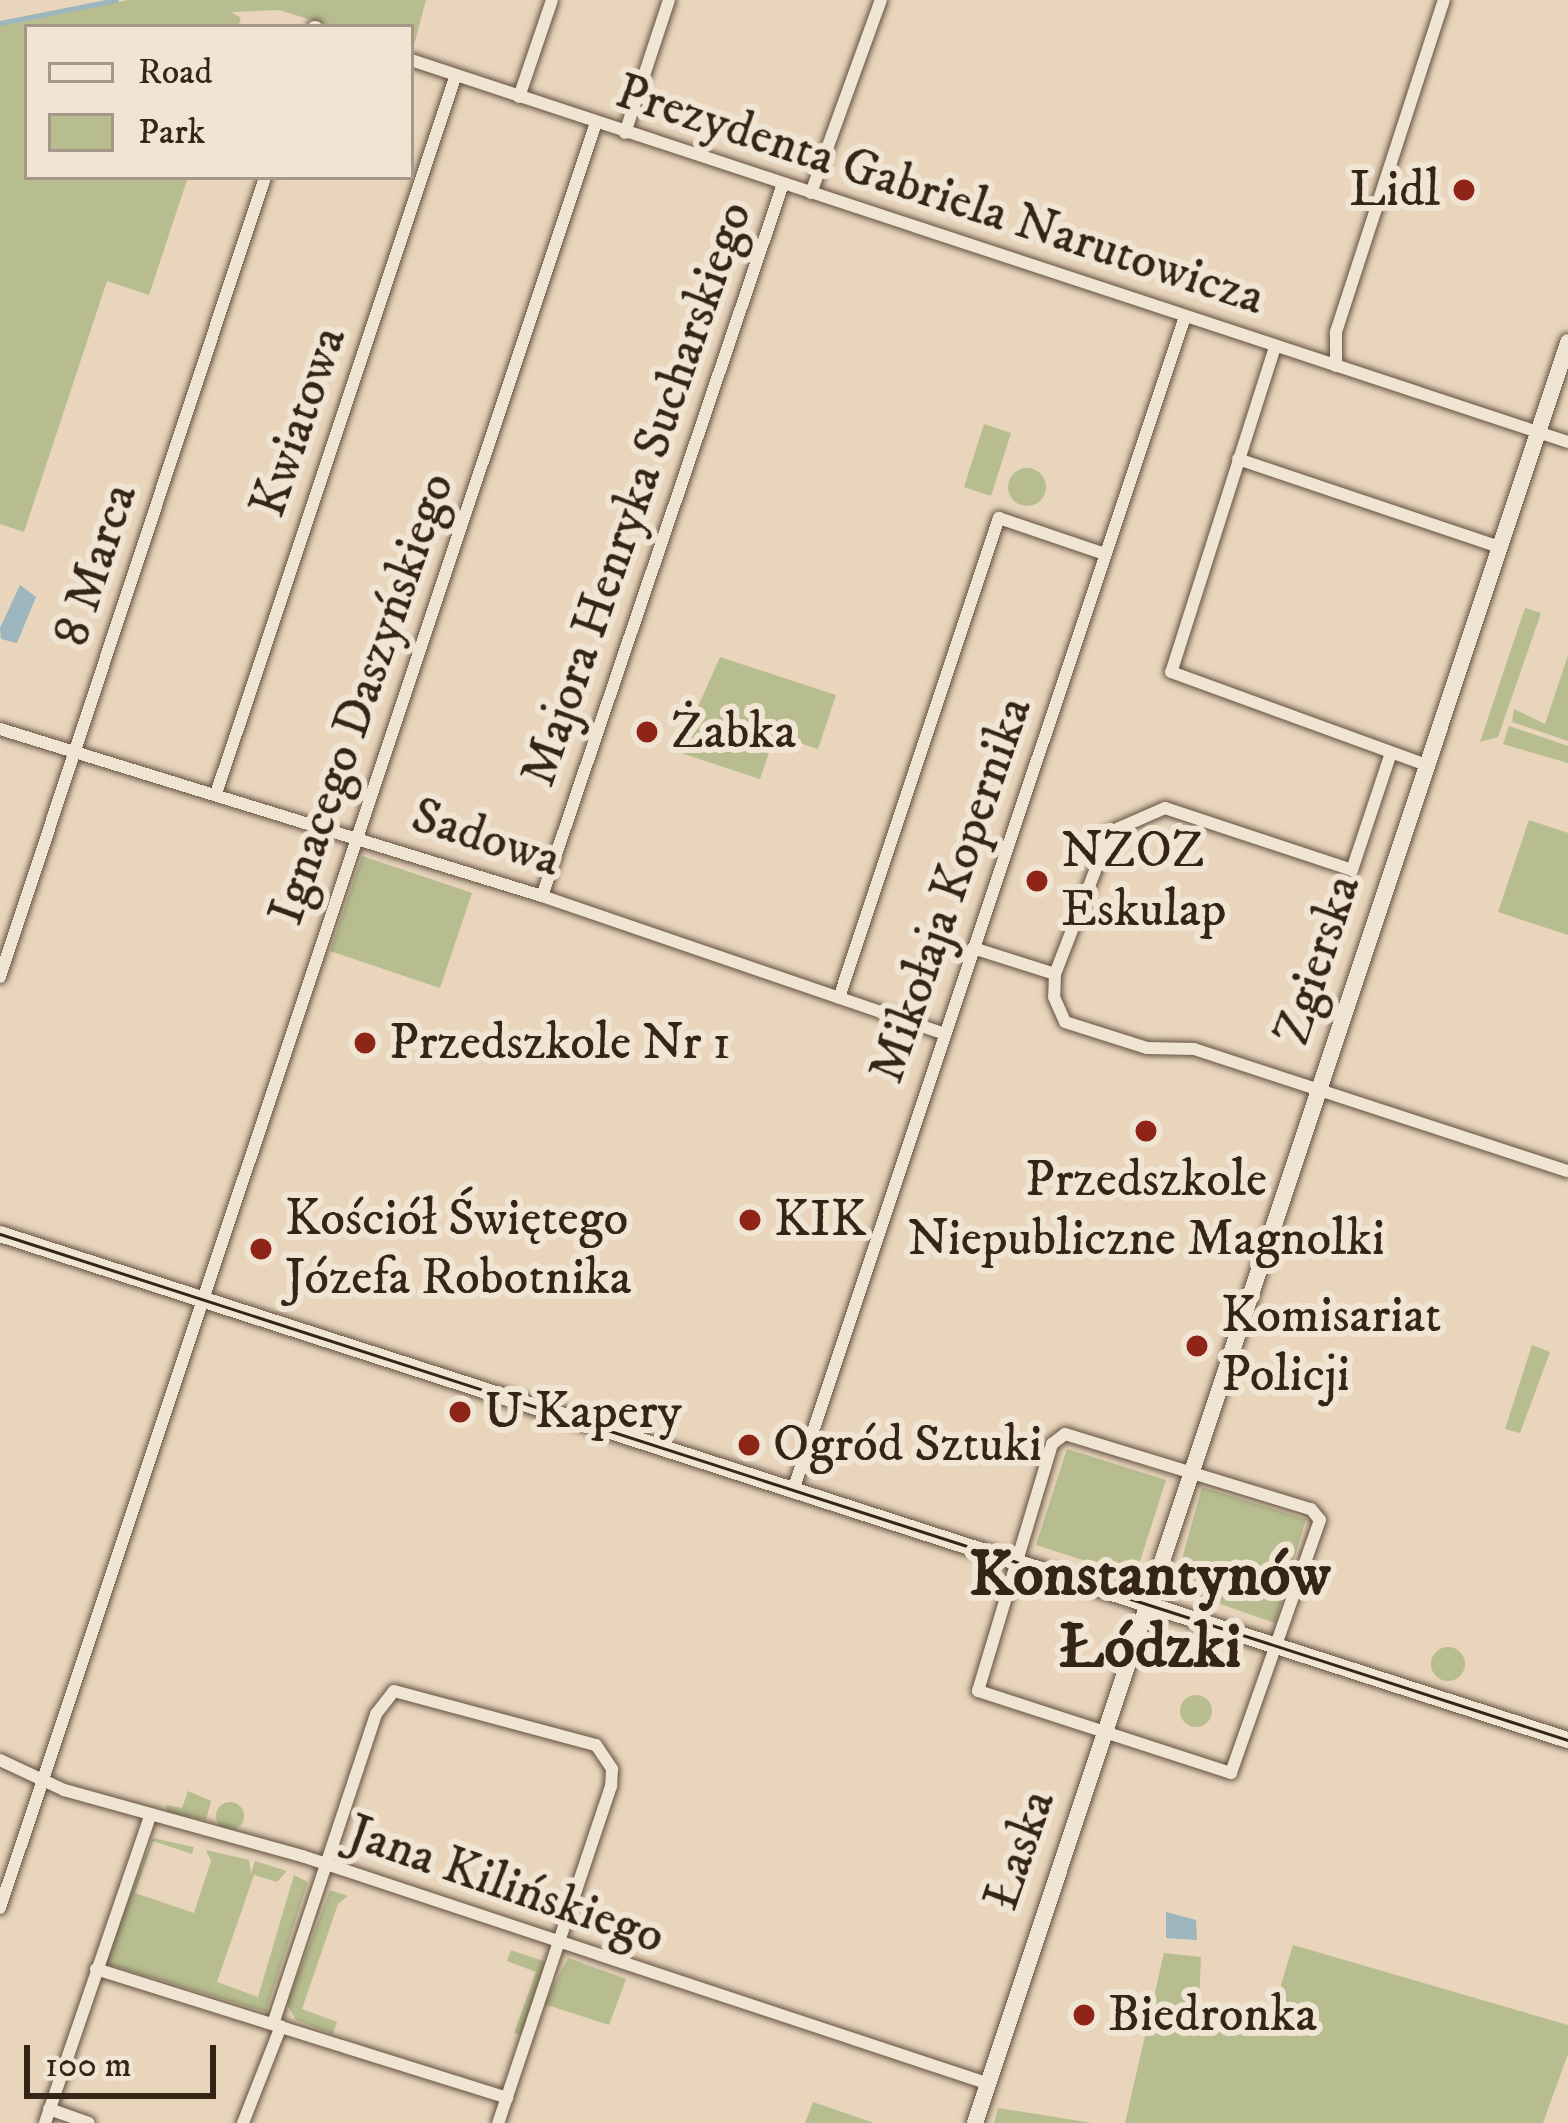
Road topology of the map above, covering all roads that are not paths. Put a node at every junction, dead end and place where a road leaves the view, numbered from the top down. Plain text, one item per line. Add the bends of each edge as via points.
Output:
1 (552, 0) edge
2 (669, 0) edge
3 (881, 0) edge
4 (1444, 0) edge
5 (414, 60) edge
6 (456, 75) junction
7 (519, 97) junction
8 (596, 123) junction
9 (625, 133) junction
10 (264, 180) edge
11 (783, 184) junction
12 (811, 193) junction
13 (1185, 317) junction
14 (1568, 342) edge
15 (1275, 347) junction
16 (1336, 366) junction
17 (1538, 432) junction
18 (1568, 442) edge
19 (1238, 459) junction
20 (1500, 547) junction
21 (1106, 554) junction
22 (0, 729) edge
23 (76, 750) junction
24 (1391, 753) junction
25 (1427, 765) junction
26 (216, 794) junction
27 (358, 837) junction
28 (542, 896) junction
29 (973, 948) junction
30 (1055, 974) junction
31 (0, 976) edge
32 (839, 998) junction
33 (944, 1034) junction
34 (1319, 1089) junction
35 (1568, 1171) edge
36 (0, 1234) edge
37 (200, 1300) junction
38 (1192, 1472) junction
39 (794, 1488) junction
40 (1015, 1559) junction
41 (1147, 1604) junction
42 (1279, 1646) junction
43 (1103, 1735) junction
44 (1568, 1740) edge
45 (0, 1760) edge
46 (44, 1781) junction
47 (150, 1816) junction
48 (326, 1864) junction
49 (0, 1908) edge
50 (559, 1942) junction
51 (96, 1969) junction
52 (277, 2025) junction
53 (988, 2084) junction
54 (507, 2098) junction
55 (47, 2116) edge
56 (89, 2123) edge
57 (243, 2123) edge
58 (498, 2123) edge
59 (975, 2123) edge

1 - 7 street
2 - 9 street
3 - 12 street
4 - 16 street via 1336,332
5 - 6 street, Prezydenta Gabriela Narutowicza
6 - 7 street, Prezydenta Gabriela Narutowicza
6 - 26 street, Kwiatowa
7 - 8 street, Prezydenta Gabriela Narutowicza
8 - 9 street, Prezydenta Gabriela Narutowicza
8 - 27 street, Ignacego Daszyńskiego
9 - 11 street, Prezydenta Gabriela Narutowicza
10 - 23 street, 8 Marca
11 - 12 street, Prezydenta Gabriela Narutowicza
11 - 28 street, Majora Henryka Sucharskiego
12 - 13 street, Prezydenta Gabriela Narutowicza
13 - 15 street, Prezydenta Gabriela Narutowicza
13 - 21 street, Mikołaja Kopernika
14 - 17 main road, Zgierska
15 - 16 street, Prezydenta Gabriela Narutowicza
15 - 19 street
16 - 17 street, Prezydenta Gabriela Narutowicza
17 - 18 street, Prezydenta Gabriela Narutowicza
17 - 20 main road, Zgierska
19 - 20 street
19 - 24 street via 1171,672
20 - 25 main road, Zgierska
21 - 29 street, Mikołaja Kopernika
21 - 32 street via 999,518
22 - 23 street, Sadowa
23 - 26 street, Sadowa
23 - 31 street, 8 Marca
24 - 25 street
24 - 30 street via 1352,870 1165,808 1110,832
25 - 34 main road, Zgierska
26 - 27 street, Sadowa
27 - 28 street, Sadowa
27 - 37 street, Ignacego Daszyńskiego
28 - 32 street, Sadowa
29 - 30 street
29 - 33 street, Mikołaja Kopernika
30 - 34 street via 1065,1022 1147,1048 1194,1048
32 - 33 street, Sadowa
33 - 39 street, Mikołaja Kopernika
34 - 35 street
34 - 38 main road, Zgierska
36 - 37 main road
37 - 39 main road
37 - 46 street, Ignacego Daszyńskiego
38 - 40 street via 1065,1434 1052,1444
38 - 41 main road, Zgierska
38 - 42 street via 1311,1509 1320,1520
39 - 40 main road
40 - 41 main road
40 - 43 street via 978,1691
41 - 42 main road
41 - 43 main road, Łaska
42 - 43 street via 1231,1773
42 - 44 main road
43 - 53 main road, Łaska
45 - 46 street, Jana Kilińskiego
46 - 47 street, Jana Kilińskiego
46 - 49 street, Ignacego Daszyńskiego
47 - 48 street, Jana Kilińskiego
47 - 51 street
48 - 50 street, Jana Kilińskiego
48 - 50 street via 376,1714 394,1690 596,1744 612,1769 610,1786
48 - 52 street
50 - 53 street, Jana Kilińskiego
50 - 54 street
51 - 52 street
51 - 55 street
52 - 54 street
52 - 57 street
53 - 59 main road, Łaska
54 - 58 street
55 - 56 street

